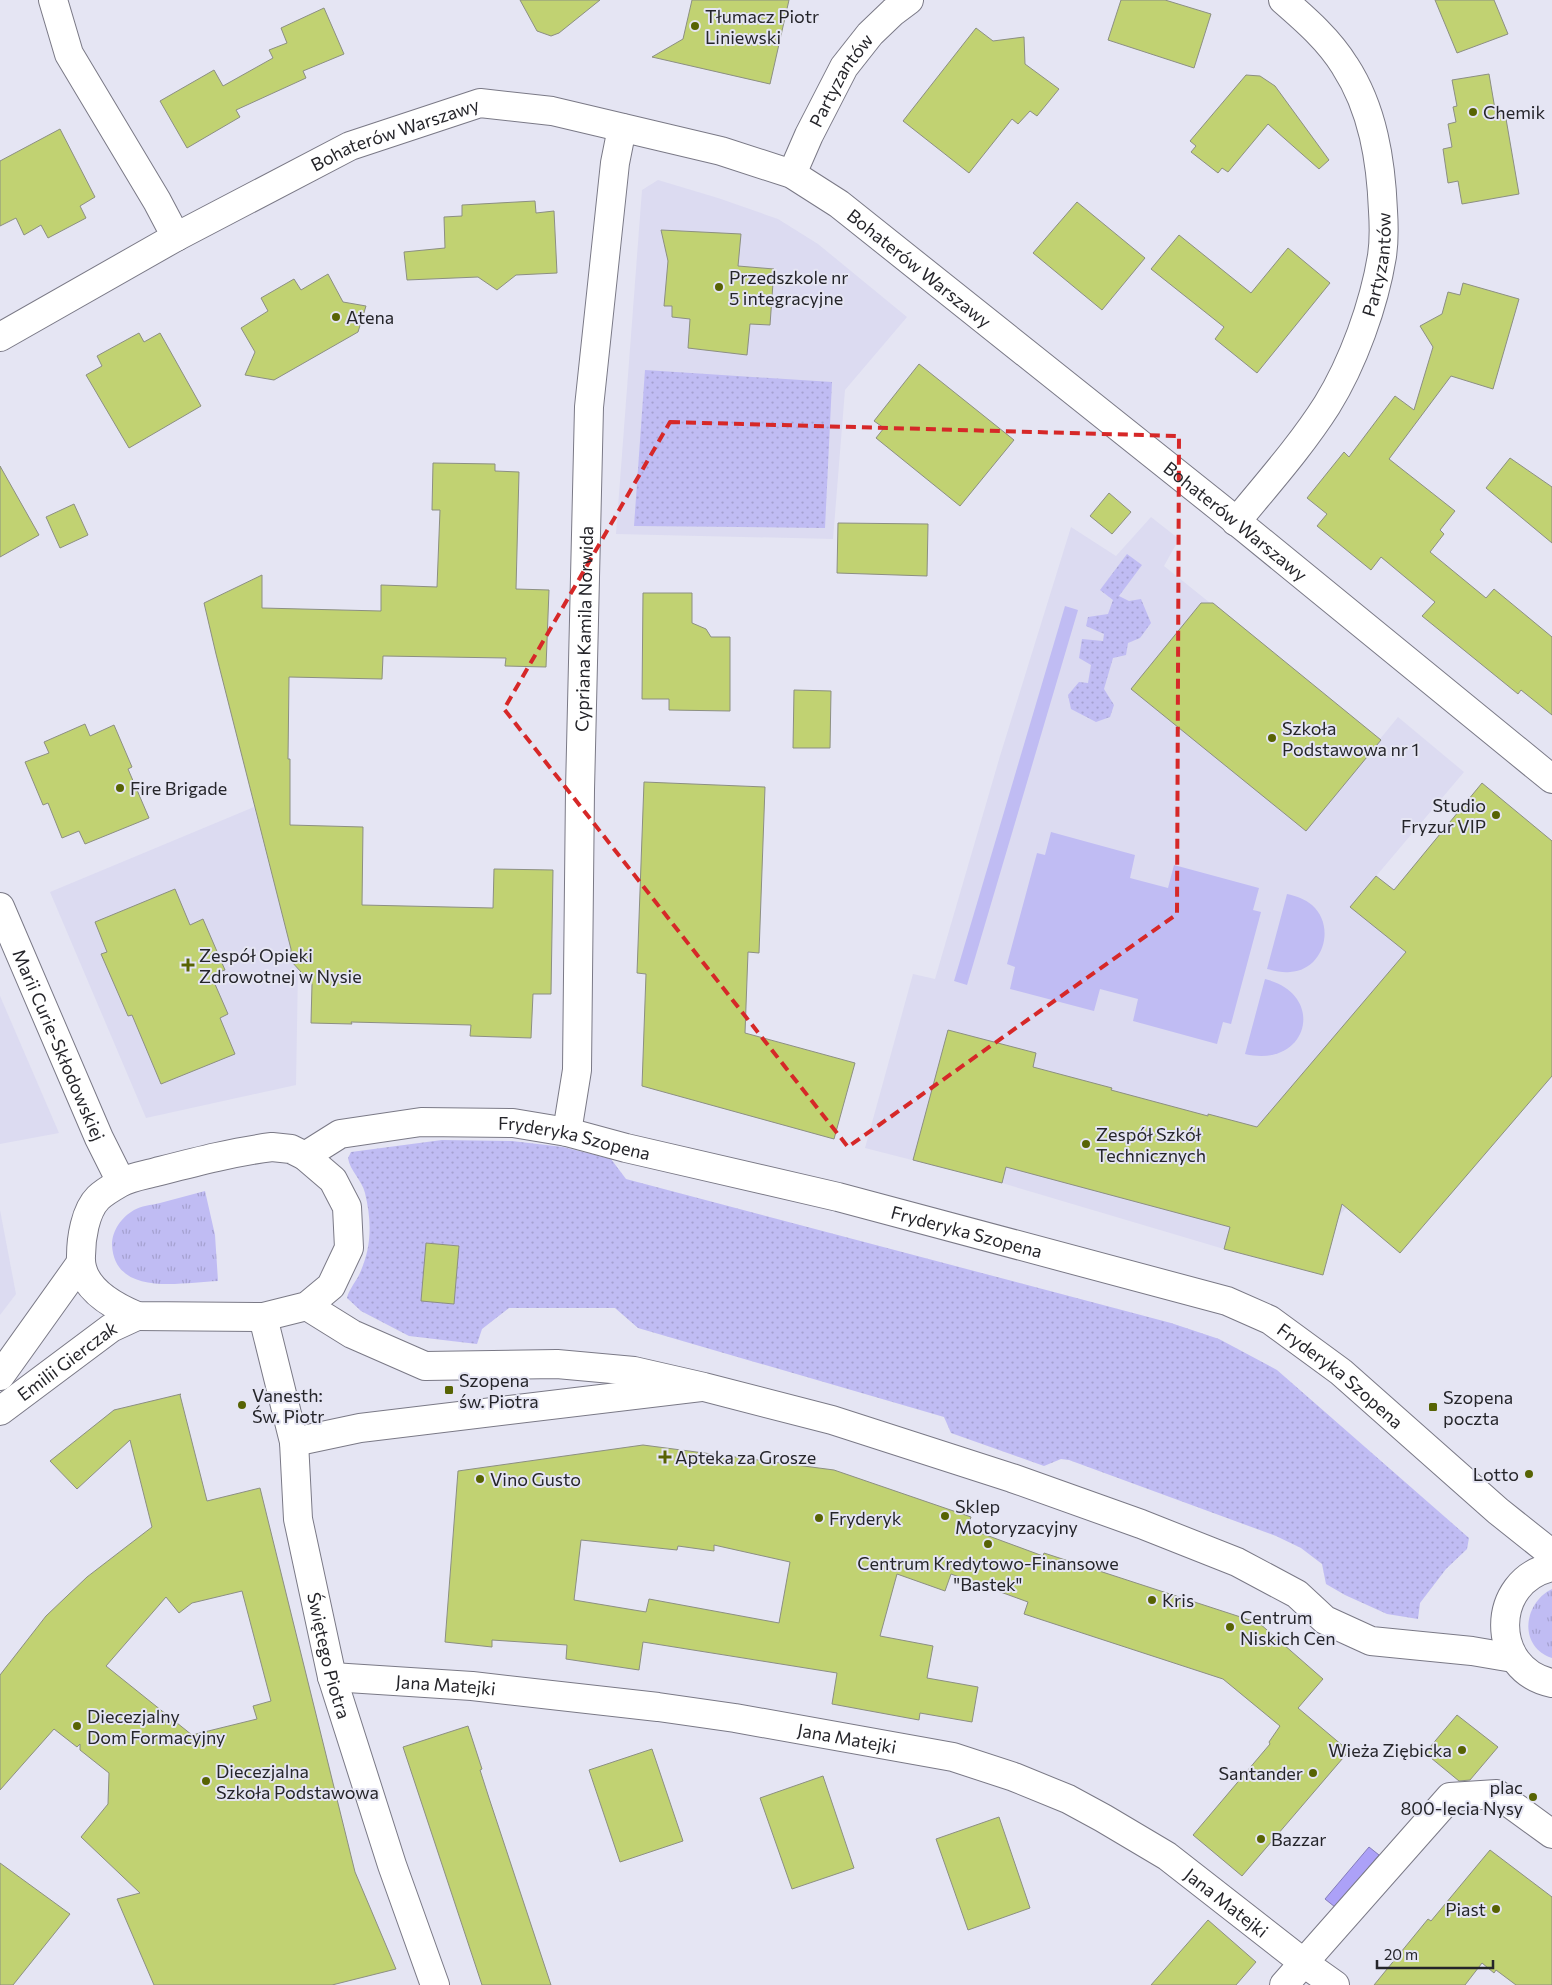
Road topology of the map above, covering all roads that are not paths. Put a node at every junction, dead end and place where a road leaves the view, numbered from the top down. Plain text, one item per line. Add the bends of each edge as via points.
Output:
1 (53, 0) edge
2 (909, 0) edge
3 (1283, 0) edge
4 (622, 128) junction
5 (792, 174) junction
6 (176, 237) junction
7 (0, 337) edge
8 (1236, 522) junction
9 (1552, 779) edge
10 (0, 907) edge
11 (567, 1132) junction
12 (305, 1156) junction
13 (120, 1182) junction
14 (80, 1264) junction
15 (307, 1306) junction
16 (137, 1316) junction
17 (264, 1317) junction
18 (0, 1376) edge
19 (704, 1387) junction
20 (0, 1411) edge
21 (294, 1442) junction
22 (1552, 1554) edge
23 (1552, 1567) edge
24 (1513, 1658) junction
25 (332, 1678) junction
26 (1548, 1685) edge
27 (1552, 1834) edge
28 (1304, 1963) junction
29 (435, 1985) edge
30 (1284, 1985) edge
31 (1335, 1985) edge

1 - 6 street via 69,54
2 - 5 street, Partyzantów via 870,34 844,67
3 - 8 street, Partyzantów via 1330,45 1346,67 1363,103 1376,141 1382,182 1382,256 1353,353 1327,404
4 - 5 street, Bohaterów Warszawy via 721,151
4 - 6 street, Bohaterów Warszawy via 552,111 480,103 350,146
4 - 11 street, Cypriana Kamila Norwida via 615,164 589,407 577,1070
5 - 8 street, Bohaterów Warszawy via 839,204
6 - 7 street, Bohaterów Warszawy
8 - 9 street, Bohaterów Warszawy
10 - 13 street, Marii Curie-Skłodowskiej
11 - 12 street, Fryderyka Szopena via 513,1123 421,1122 340,1134
11 - 22 street, Fryderyka Szopena via 919,1218 1235,1304 1270,1320 1341,1372 1498,1511
12 - 13 street via 272,1147 237,1152
12 - 15 street via 333,1180 347,1207 349,1248 331,1286
13 - 14 street via 96,1199 85,1222
14 - 16 street via 89,1283 103,1299
14 - 18 street, Emilii Gierczak
15 - 17 street
15 - 19 street via 352,1334 425,1366 557,1364 634,1371
16 - 17 street
16 - 20 street, Emilii Gierczak via 111,1328
17 - 21 street, Świętego Piotra
19 - 21 street via 360,1428
19 - 24 street via 832,1420 915,1446 1141,1524 1270,1578 1297,1594 1325,1620 1371,1641
21 - 25 street, Świętego Piotra via 298,1519
23 - 24 street via 1541,1569 1522,1582 1510,1600 1505,1628
24 - 26 street via 1527,1672
25 - 28 street, Jana Matejki via 472,1686 658,1707 953,1757 1014,1777 1068,1799 1103,1818 1167,1856
25 - 29 street, Świętego Piotra via 392,1865
27 - 28 street via 1497,1794 1450,1797
28 - 30 street
28 - 31 street, Jana Matejki

